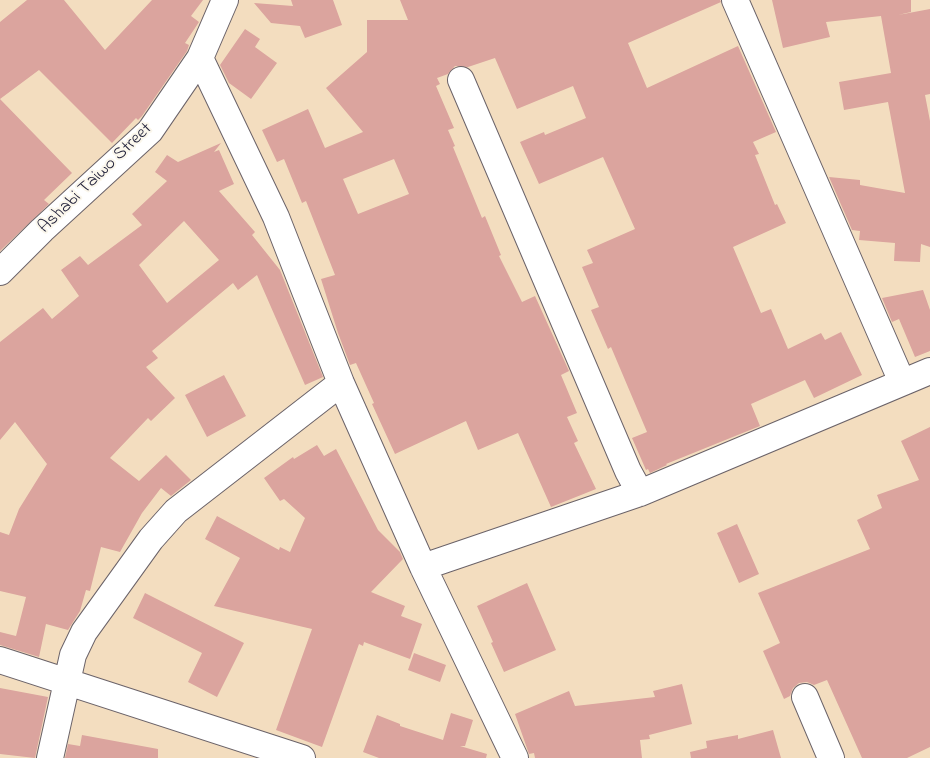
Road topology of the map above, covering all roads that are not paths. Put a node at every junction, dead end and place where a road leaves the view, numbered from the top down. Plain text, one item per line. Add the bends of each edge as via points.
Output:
1 (224, 0) edge
2 (735, 0) edge
3 (200, 58) junction
4 (461, 80) dead end
5 (0, 272) edge
6 (930, 371) edge
7 (902, 382) junction
8 (341, 383) junction
9 (640, 493) junction
10 (423, 567) junction
11 (0, 660) edge
12 (68, 682) junction
13 (805, 698) dead end
14 (50, 758) edge
15 (302, 758) edge
16 (516, 758) edge
17 (831, 758) edge

1 - 3 street, Ashabi Taiwo Street
2 - 7 street
3 - 5 street, Ashabi Taiwo Street via 150,131
3 - 8 street via 276,217
4 - 9 street
6 - 7 street
7 - 9 street
8 - 10 street
8 - 12 street via 176,511 151,539 84,632 73,655
9 - 10 street
10 - 16 street
11 - 12 street
12 - 14 street
12 - 15 street
13 - 17 street

